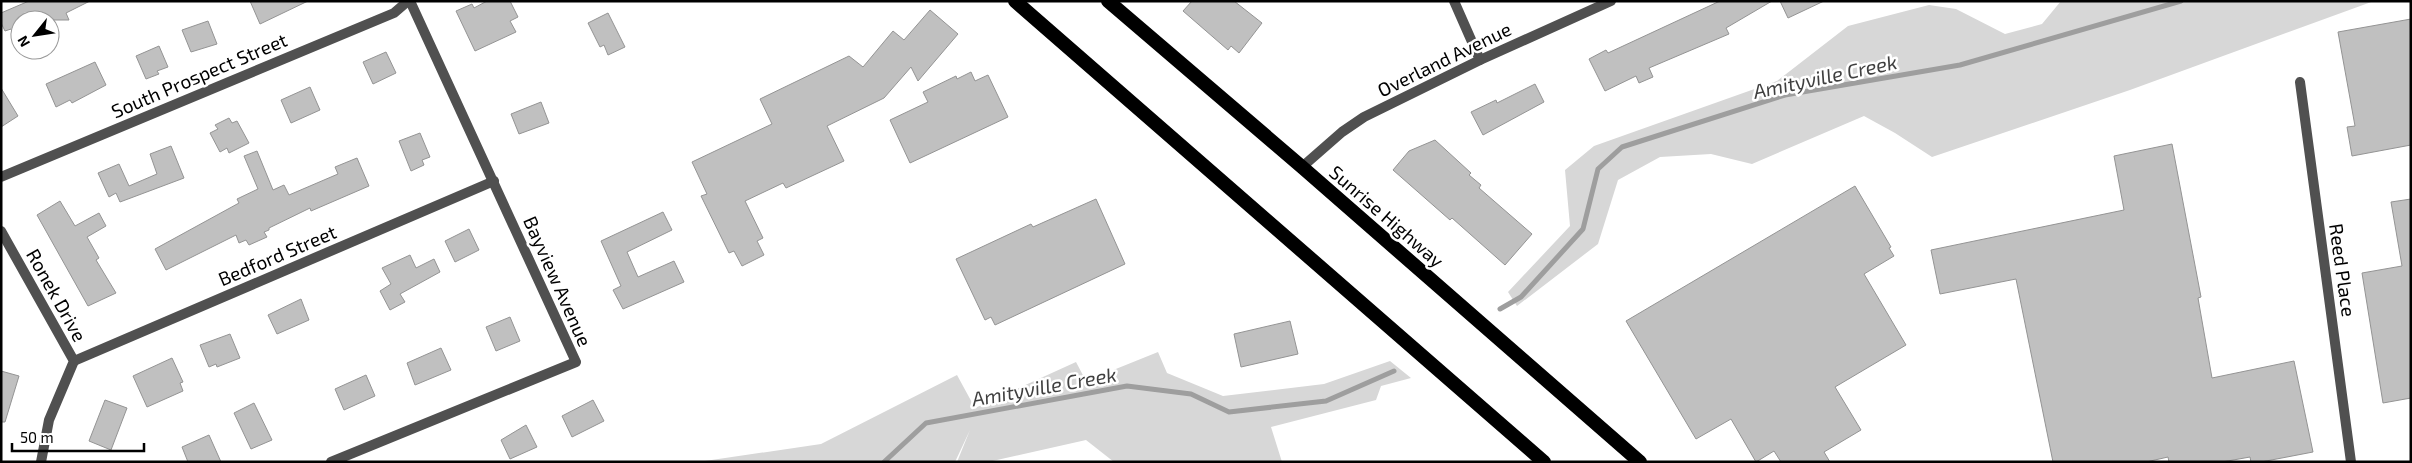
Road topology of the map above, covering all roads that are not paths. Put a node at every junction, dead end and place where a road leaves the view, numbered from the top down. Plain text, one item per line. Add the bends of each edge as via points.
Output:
1 (409, 1) edge
2 (1015, 1) edge
3 (1108, 1) edge
4 (1454, 1) edge
5 (1612, 1) edge
6 (1480, 60) junction
7 (2300, 82) dead end
8 (1302, 167) junction
9 (1, 177) edge
10 (494, 180) junction
11 (1, 231) edge
12 (74, 362) junction
13 (41, 462) edge
14 (331, 462) edge
15 (1544, 462) edge
16 (1640, 462) edge
17 (2351, 462) edge

1 - 9 street, South Prospect Street via 394,13
1 - 10 street, Bayview Avenue
2 - 15 highway
3 - 8 highway, Sunrise Highway
4 - 6 street
5 - 6 street, Overland Avenue
6 - 8 street, Overland Avenue via 1364,117
7 - 17 street, Reed Place
8 - 16 highway, Sunrise Highway
10 - 12 street, Bedford Street
10 - 14 street, Bayview Avenue via 576,362
11 - 12 street, Ronek Drive
12 - 13 street, Ronek Drive via 49,420

